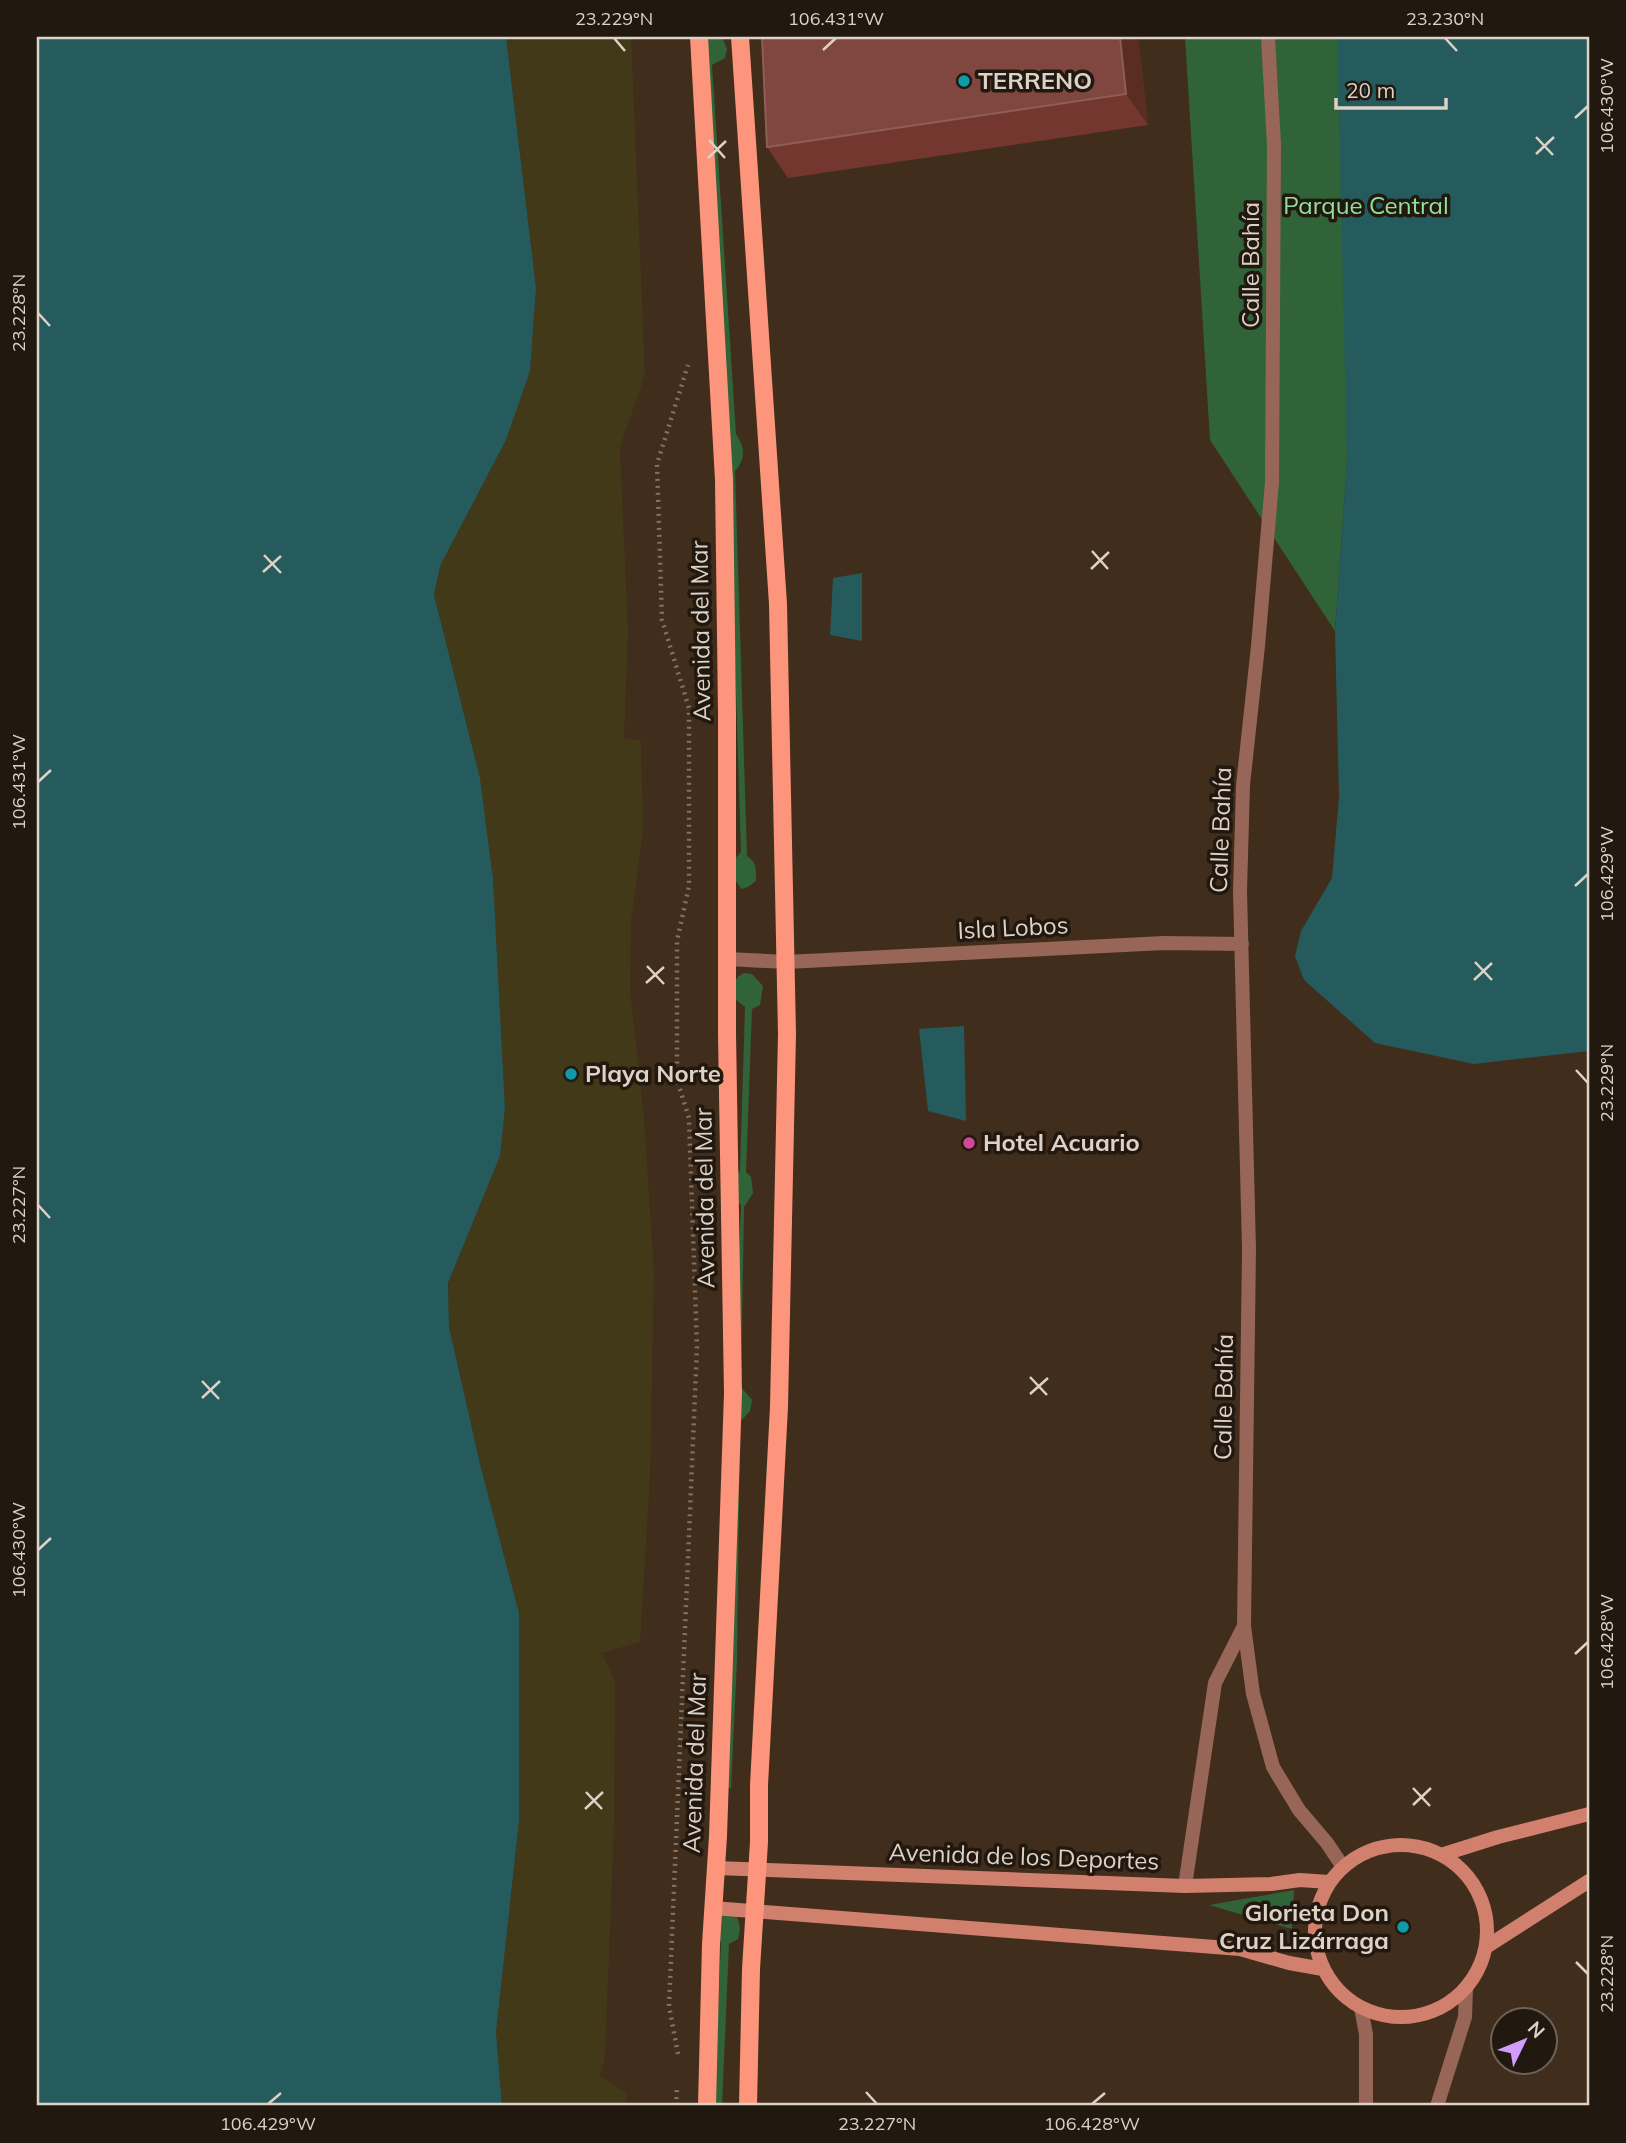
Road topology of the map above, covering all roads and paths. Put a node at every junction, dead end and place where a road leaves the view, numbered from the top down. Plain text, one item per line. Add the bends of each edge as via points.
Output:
1 (699, 37) edge
2 (740, 37) edge
3 (1268, 37) edge
4 (691, 356) dead end
5 (1242, 944) junction
6 (727, 958) junction
7 (786, 962) junction
8 (1244, 1626) junction
9 (1589, 1814) edge
10 (1441, 1855) junction
11 (1343, 1867) junction
12 (716, 1868) junction
13 (758, 1870) junction
14 (1589, 1881) edge
15 (1329, 1882) junction
16 (1185, 1886) junction
17 (713, 1908) junction
18 (754, 1912) junction
19 (1486, 1947) junction
20 (1323, 1969) junction
21 (1466, 1989) junction
22 (1361, 2008) junction
23 (678, 2056) dead end
24 (677, 2081) dead end
25 (676, 2106) edge
26 (707, 2106) edge
27 (748, 2106) edge
28 (1366, 2106) edge
29 (1437, 2106) edge

1 - 6 main road, Avenida del Mar via 724,480
2 - 7 main road via 778,604
3 - 5 street, Calle Bahía via 1274,145 1272,482 1243,785
4 - 23 path via 657,464 662,620 689,708 689,886 677,941 677,1080 689,1118 697,1347 669,2007
5 - 7 street, Isla Lobos via 1164,943
5 - 8 street, Calle Bahía via 1249,1249
6 - 7 street, Isla Lobos
6 - 12 main road, Avenida del Mar via 733,1393
7 - 13 main road via 779,1407
8 - 11 street, Calle Bahía via 1253,1694 1273,1767
8 - 16 street, Calle Bahía via 1215,1683
9 - 10 main road
10 - 11 main road via 1416,1846 1390,1846 1365,1852
10 - 19 main road via 1463,1871 1478,1894 1486,1919
11 - 15 main road
12 - 13 main road, Avenida de los Deportes
12 - 17 main road, Avenida del Mar
13 - 16 main road, Avenida de los Deportes
13 - 18 main road
14 - 19 main road
15 - 16 main road, Avenida de los Deportes
15 - 20 main road via 1317,1910 1315,1930
17 - 18 main road
17 - 26 main road, Avenida del Mar
18 - 20 main road via 1240,1949
18 - 27 main road
19 - 21 main road
20 - 22 main road via 1339,1992
21 - 22 main road via 1439,2009 1408,2018
21 - 29 street via 1465,2017
22 - 28 street via 1366,2034
24 - 25 path

